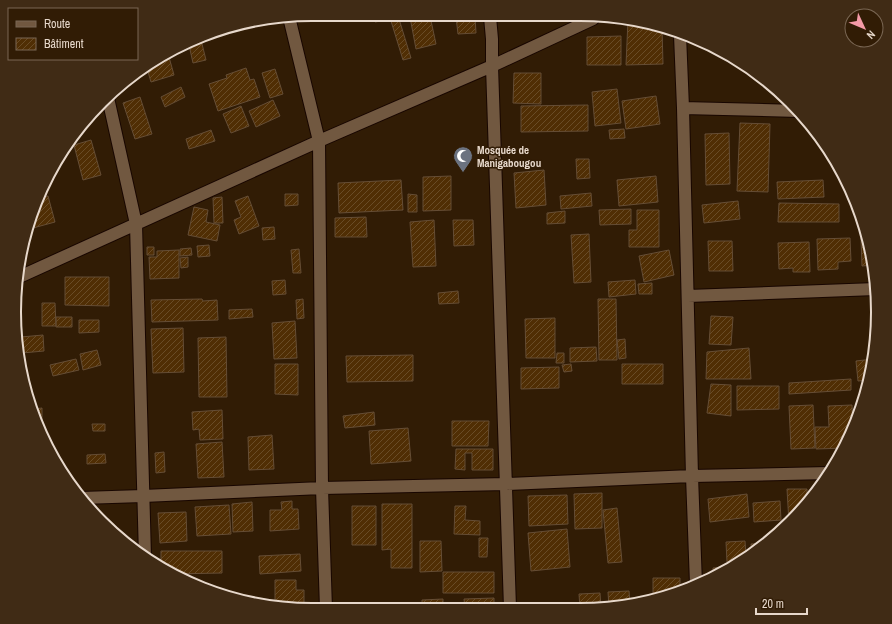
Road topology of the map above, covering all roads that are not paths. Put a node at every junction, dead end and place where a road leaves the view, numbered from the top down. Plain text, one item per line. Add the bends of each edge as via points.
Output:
1 (490, 21) edge
2 (588, 21) edge
3 (290, 22) edge
4 (680, 39) edge
5 (492, 66) junction
6 (109, 103) edge
7 (683, 108) junction
8 (790, 111) edge
9 (319, 141) junction
10 (136, 224) junction
11 (23, 275) edge
12 (870, 289) edge
13 (688, 296) junction
14 (823, 473) edge
15 (692, 476) junction
16 (506, 484) junction
17 (322, 488) junction
18 (143, 496) junction
19 (88, 498) edge
20 (145, 550) edge
21 (696, 579) edge
22 (326, 603) edge
23 (510, 603) edge

1 - 5 street
2 - 5 street
3 - 9 street
4 - 7 street
5 - 9 street
5 - 16 street
6 - 10 street
7 - 8 street
7 - 13 street
9 - 10 street
9 - 17 street
10 - 11 street
10 - 18 street
12 - 13 street
13 - 15 street
14 - 15 street
15 - 16 street
15 - 21 street
16 - 17 street
16 - 23 street
17 - 18 street
17 - 22 street
18 - 19 street
18 - 20 street

